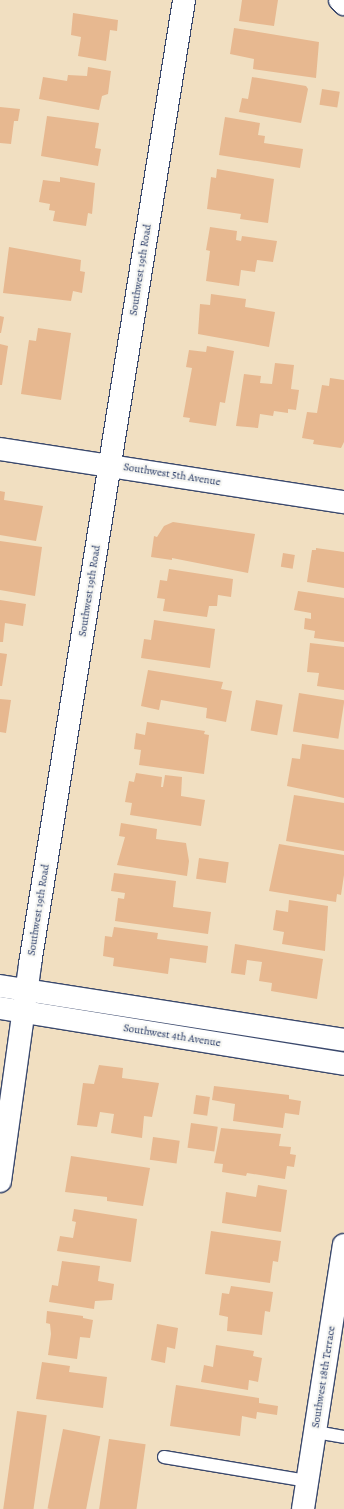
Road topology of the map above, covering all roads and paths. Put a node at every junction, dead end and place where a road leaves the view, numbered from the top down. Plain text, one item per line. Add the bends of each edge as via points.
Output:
1 (184, 0) edge
2 (340, 0) edge
3 (344, 4) edge
4 (0, 449) edge
5 (110, 466) junction
6 (344, 502) edge
7 (0, 986) edge
8 (27, 990) junction
9 (0, 1008) edge
10 (25, 1012) junction
11 (344, 1040) edge
12 (344, 1064) edge
13 (0, 1182) edge
14 (344, 1245) edge
15 (316, 1432) junction
16 (344, 1437) edge
17 (164, 1458) dead end
18 (308, 1481) junction
19 (303, 1509) edge

1 - 5 street, Southwest 19th Road
2 - 3 street
4 - 5 street, Southwest 5th Avenue
5 - 6 street, Southwest 5th Avenue
5 - 8 street, Southwest 19th Road
7 - 8 street, Southwest 4th Avenue
8 - 10 street, Southwest 19th Road
8 - 11 street, Southwest 4th Avenue
9 - 10 street, Southwest 4th Avenue
10 - 12 street, Southwest 4th Avenue
10 - 13 street, Southwest 19th Road
14 - 15 street, Southwest 18th Terrace
15 - 16 lane
15 - 18 street, Southwest 18th Terrace
17 - 18 lane
18 - 19 street, Southwest 18th Terrace

